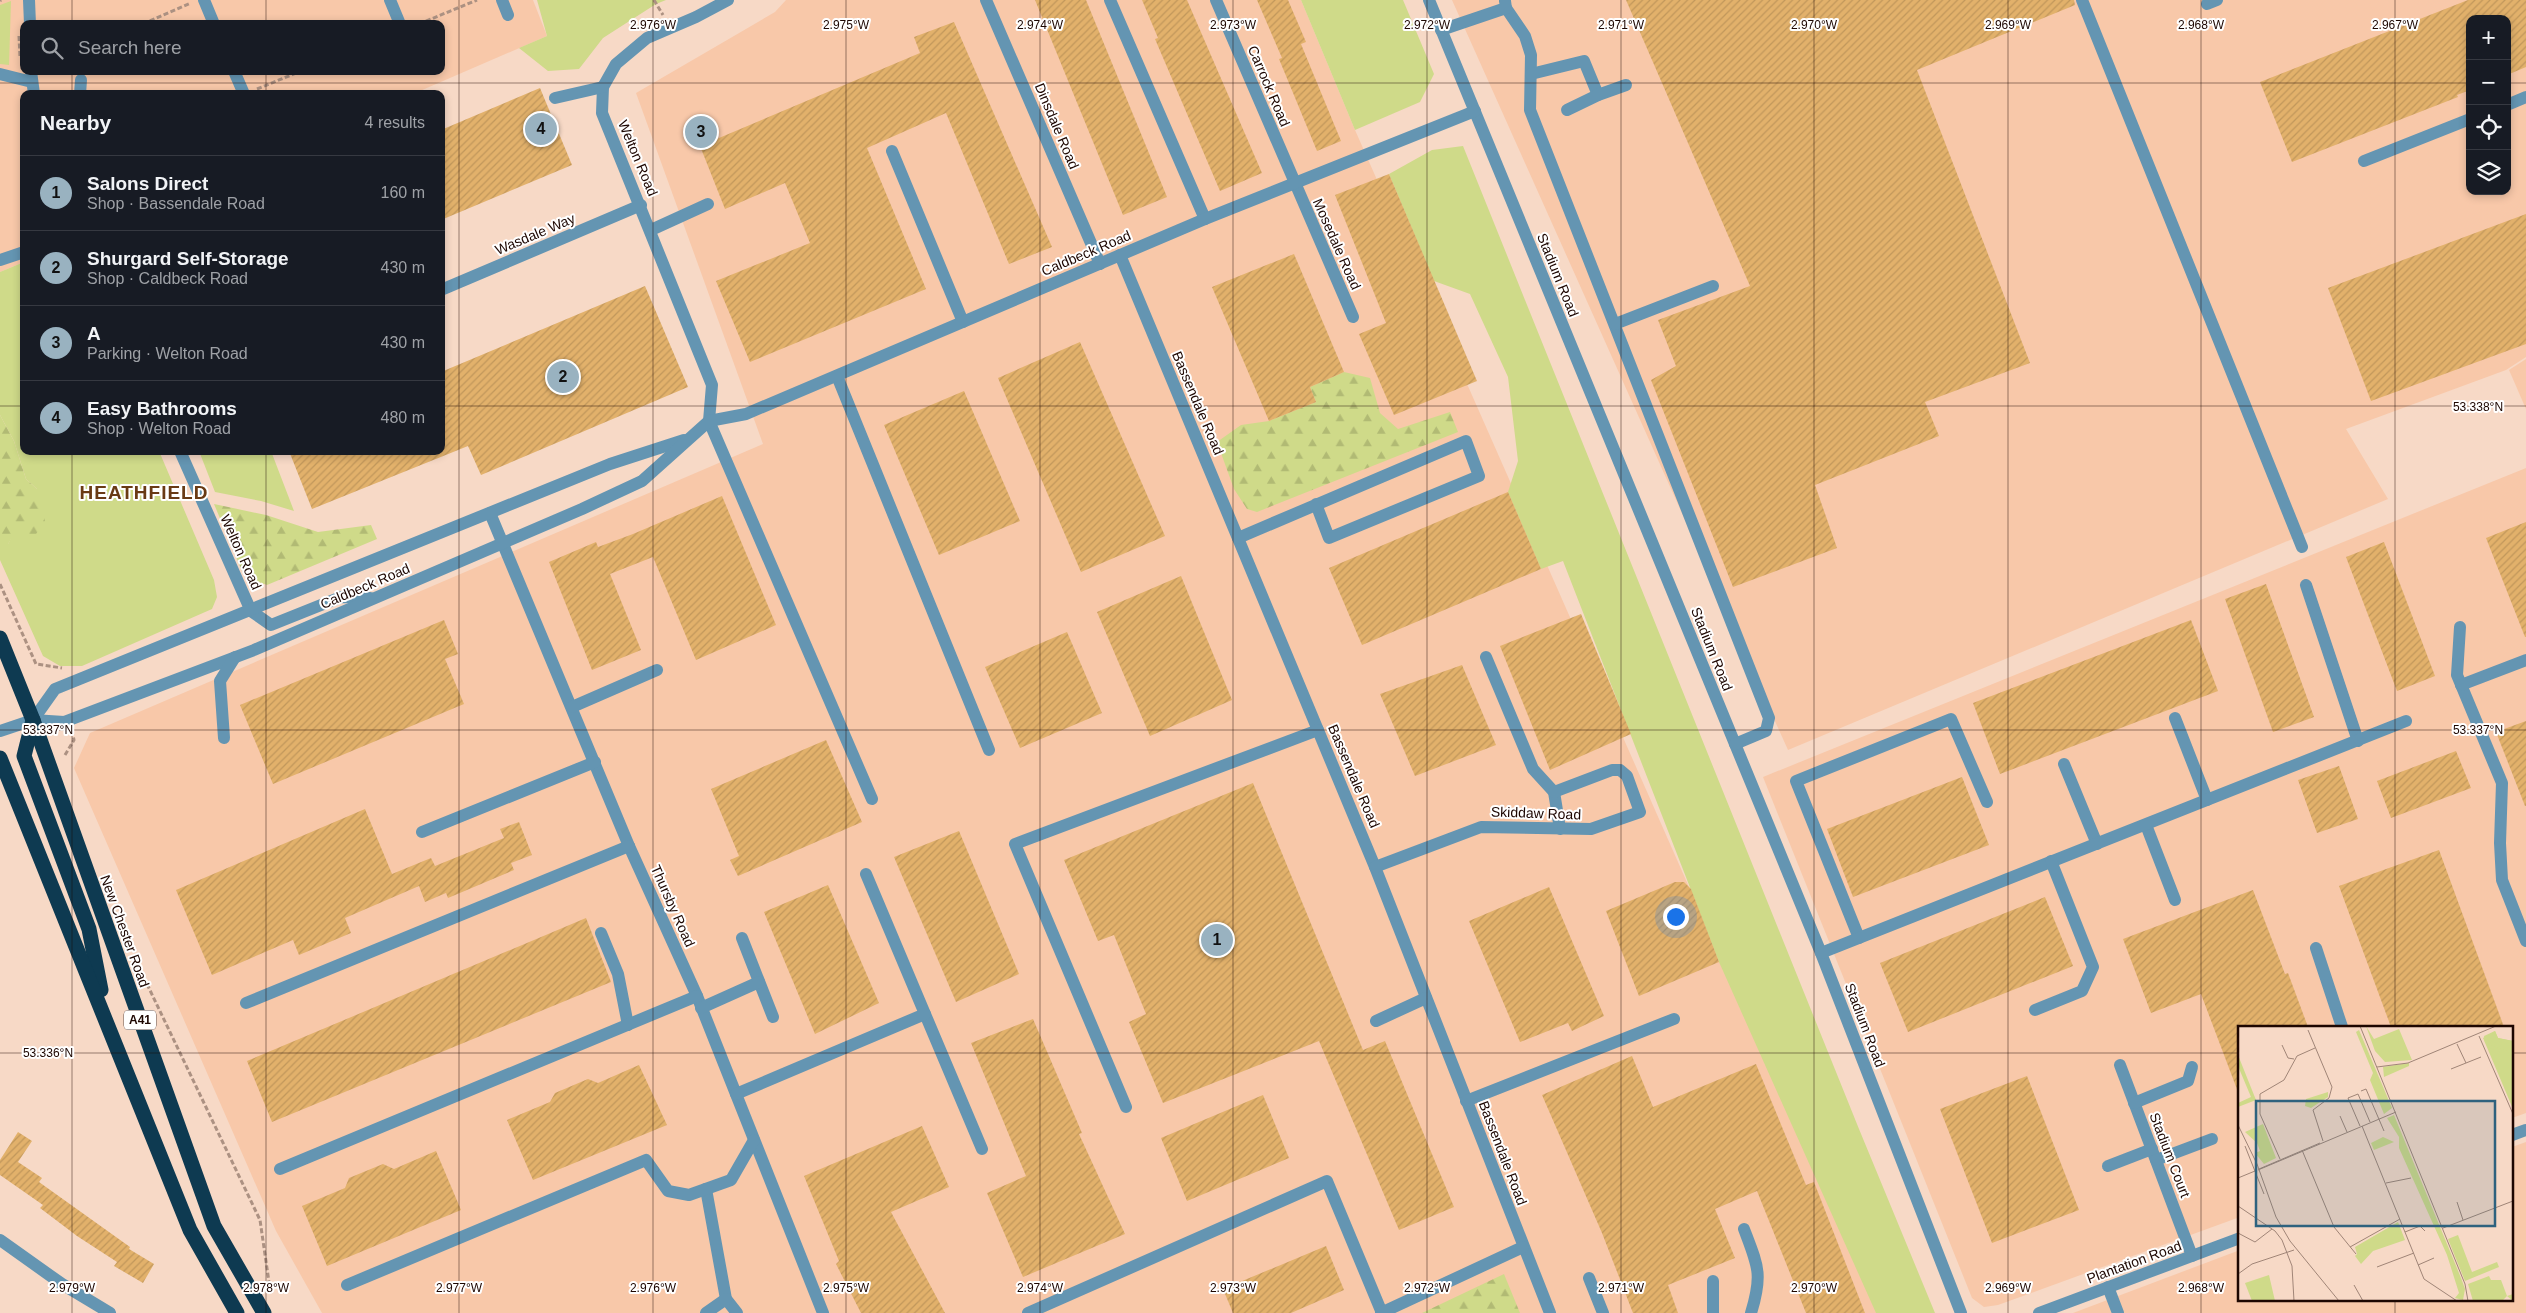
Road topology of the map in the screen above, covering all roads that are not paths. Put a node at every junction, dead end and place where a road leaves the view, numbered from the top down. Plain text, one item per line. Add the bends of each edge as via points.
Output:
1 (29, 0) edge
2 (204, 0) edge
3 (390, 0) edge
4 (502, 0) edge
5 (728, 0) edge
6 (986, 0) edge
7 (1110, 0) edge
8 (1216, 0) edge
9 (1429, 0) edge
10 (2082, 0) edge
11 (1505, 4) edge
12 (508, 15) dead end
13 (30, 20) edge
14 (212, 20) edge
15 (398, 20) edge
16 (1441, 30) junction
17 (0, 74) edge
18 (1531, 74) junction
19 (237, 75) edge
20 (81, 80) dead end
21 (32, 82) edge
22 (1626, 85) dead end
23 (603, 86) junction
24 (80, 90) edge
25 (247, 90) edge
26 (1598, 95) junction
27 (2526, 97) edge
28 (556, 98) dead end
29 (2511, 103) edge
30 (1568, 110) dead end
31 (1475, 111) junction
32 (2466, 121) edge
33 (892, 150) dead end
34 (2364, 160) dead end
35 (1294, 183) junction
36 (641, 204) junction
37 (708, 204) dead end
38 (1205, 219) junction
39 (651, 230) junction
40 (20, 253) edge
41 (1120, 255) junction
42 (0, 260) edge
43 (1100, 264) junction
44 (1713, 286) dead end
45 (445, 288) edge
46 (1353, 317) dead end
47 (963, 322) junction
48 (1615, 324) junction
49 (837, 376) junction
50 (710, 421) junction
51 (690, 438) junction
52 (182, 455) edge
53 (1316, 504) junction
54 (490, 513) junction
55 (1238, 538) junction
56 (503, 544) junction
57 (2302, 547) dead end
58 (2306, 585) dead end
59 (374, 598) junction
60 (251, 611) junction
61 (2460, 627) dead end
62 (0, 638) edge
63 (1486, 656) dead end
64 (235, 657) junction
65 (2526, 660) edge
66 (657, 670) dead end
67 (2461, 685) junction
68 (572, 707) junction
69 (2175, 718) dead end
70 (33, 720) junction
71 (2406, 722) dead end
72 (1318, 730) junction
73 (0, 731) edge
74 (224, 738) dead end
75 (2358, 741) junction
76 (1735, 744) junction
77 (989, 750) dead end
78 (0, 758) edge
79 (595, 762) junction
80 (2064, 764) dead end
81 (1554, 792) junction
82 (872, 799) dead end
83 (2207, 800) junction
84 (1987, 802) dead end
85 (2146, 825) junction
86 (1560, 828) junction
87 (422, 832) dead end
88 (2097, 844) junction
89 (629, 846) junction
90 (2052, 862) junction
91 (1375, 867) junction
92 (866, 874) dead end
93 (2175, 900) dead end
94 (602, 933) dead end
95 (742, 938) dead end
96 (1859, 938) junction
97 (2526, 941) edge
98 (2316, 948) dead end
99 (1821, 953) junction
100 (759, 982) junction
101 (1426, 998) junction
102 (699, 1002) junction
103 (246, 1003) dead end
104 (2035, 1010) dead end
105 (925, 1014) junction
106 (773, 1017) dead end
107 (1674, 1019) dead end
108 (1376, 1021) dead end
109 (107, 1023) junction
110 (628, 1025) junction
111 (2342, 1026) edge
112 (2120, 1065) dead end
113 (2192, 1067) dead end
114 (736, 1094) junction
115 (1466, 1101) junction
116 (2134, 1103) junction
117 (1126, 1107) dead end
118 (2526, 1130) edge
119 (2514, 1134) edge
120 (2212, 1139) dead end
121 (754, 1140) junction
122 (982, 1149) dead end
123 (2154, 1154) junction
124 (2108, 1166) dead end
125 (280, 1169) dead end
126 (706, 1189) junction
127 (1744, 1229) dead end
128 (2238, 1239) edge
129 (0, 1240) edge
130 (1523, 1247) junction
131 (2192, 1256) junction
132 (1589, 1278) dead end
133 (1713, 1281) dead end
134 (347, 1285) dead end
135 (2108, 1287) junction
136 (726, 1299) junction
137 (110, 1313) edge
138 (237, 1313) edge
139 (264, 1313) edge
140 (706, 1313) edge
141 (737, 1313) edge
142 (823, 1313) edge
143 (1028, 1313) edge
144 (1382, 1313) edge
145 (1550, 1313) edge
146 (1603, 1313) edge
147 (1713, 1313) edge
148 (1751, 1313) edge
149 (1961, 1313) edge
150 (2039, 1313) edge
151 (2118, 1313) edge

1 - 13 street
2 - 14 street
3 - 15 street
4 - 12 street
5 - 23 street, Welton Road via 647,38 616,64
6 - 43 street, Dinsdale Road
7 - 38 street
8 - 35 street, Carrock Road
9 - 16 street, Stadium Road
10 - 57 street
11 - 16 street
11 - 18 street via 1525,36 1532,56
16 - 31 street, Stadium Road
17 - 21 street
18 - 26 street via 1584,61
18 - 48 street via 1530,110
19 - 25 street
20 - 24 street
22 - 26 street
23 - 28 street
23 - 36 street, Welton Road via 602,113
26 - 30 street
27 - 29 street
31 - 35 street, Caldbeck Road
31 - 76 street, Stadium Road
32 - 34 street
33 - 47 street
35 - 38 street, Caldbeck Road
35 - 46 street, Mosedale Road
36 - 39 street, Welton Road
36 - 45 street, Wasdale Way
37 - 39 street
38 - 41 street, Caldbeck Road
39 - 50 street, Welton Road via 712,385
40 - 42 street
41 - 43 street, Caldbeck Road
41 - 55 street, Bassendale Road
43 - 47 street, Caldbeck Road
44 - 48 street
47 - 49 street, Caldbeck Road
48 - 76 street via 1769,718 1766,730
49 - 50 street, Caldbeck Road via 746,414
49 - 77 street
50 - 51 street, Caldbeck Road
50 - 82 street
51 - 54 street, Caldbeck Road via 610,464
51 - 56 street, Caldbeck Road via 642,481
52 - 60 street, Welton Road
53 - 53 street via 1466,440 1480,476 1330,538
53 - 55 street
54 - 56 street, Thursby Road
54 - 60 street, Caldbeck Road
55 - 72 street, Bassendale Road
56 - 59 street, Caldbeck Road
56 - 68 street, Thursby Road
58 - 75 street
59 - 60 street via 341,597 271,626
59 - 64 street, Caldbeck Road
60 - 70 street, Caldbeck Road via 55,690
61 - 67 street via 2457,675
62 - 70 highway, New Chester Road / A41
63 - 81 street via 1533,769
64 - 70 street, Caldbeck Road via 67,721
64 - 74 street via 220,681
65 - 67 street
66 - 68 street
67 - 97 street via 2502,783 2502,880
68 - 79 street, Thursby Road
69 - 83 street
70 - 73 street, Caldbeck Road
70 - 109 highway via 24,756 89,929
70 - 139 highway, New Chester Road / A41 via 214,1226
71 - 75 street
72 - 91 street, Bassendale Road
72 - 117 street via 1015,844
75 - 83 street
76 - 99 street, Stadium Road
78 - 109 highway, A41
79 - 87 street
79 - 89 street, Thursby Road
80 - 88 street
81 - 86 street
81 - 86 street, Skiddaw Road via 1612,770 1620,770 1626,776 1640,812 1591,830
83 - 85 street
84 - 96 street via 1951,719 1796,781
85 - 88 street
85 - 93 street
86 - 91 street, Skiddaw Road via 1481,826
88 - 90 street
89 - 102 street, Thursby Road
89 - 103 street
90 - 96 street
90 - 104 street via 2093,967 2082,991
91 - 101 street, Bassendale Road
92 - 105 street
94 - 110 street via 618,974
95 - 100 street
96 - 99 street
98 - 111 street
99 - 149 street, Stadium Road
100 - 102 street
100 - 106 street
101 - 108 street
101 - 115 street, Bassendale Road
102 - 110 street
102 - 114 street, Thursby Road
105 - 114 street
105 - 122 street
107 - 115 street
109 - 138 highway, A41 via 190,1230
110 - 125 street
112 - 116 street, Stadium Court
113 - 116 street via 2188,1081
114 - 121 street, Thursby Road
115 - 130 street, Bassendale Road
116 - 123 street, Stadium Court
118 - 119 street
120 - 123 street
121 - 126 street via 731,1180
121 - 142 street, Thursby Road
123 - 124 street
123 - 131 street, Stadium Court
126 - 134 street via 689,1196 668,1191 646,1160
126 - 136 street
127 - 148 street via 1759,1269 1759,1288
128 - 131 street, Plantation Road
129 - 137 street
130 - 144 street
130 - 145 street, Bassendale Road
131 - 135 street, Plantation Road
132 - 146 street
133 - 147 street
135 - 150 street, Plantation Road
135 - 151 street
136 - 140 street
136 - 141 street
143 - 144 street via 1327,1181

